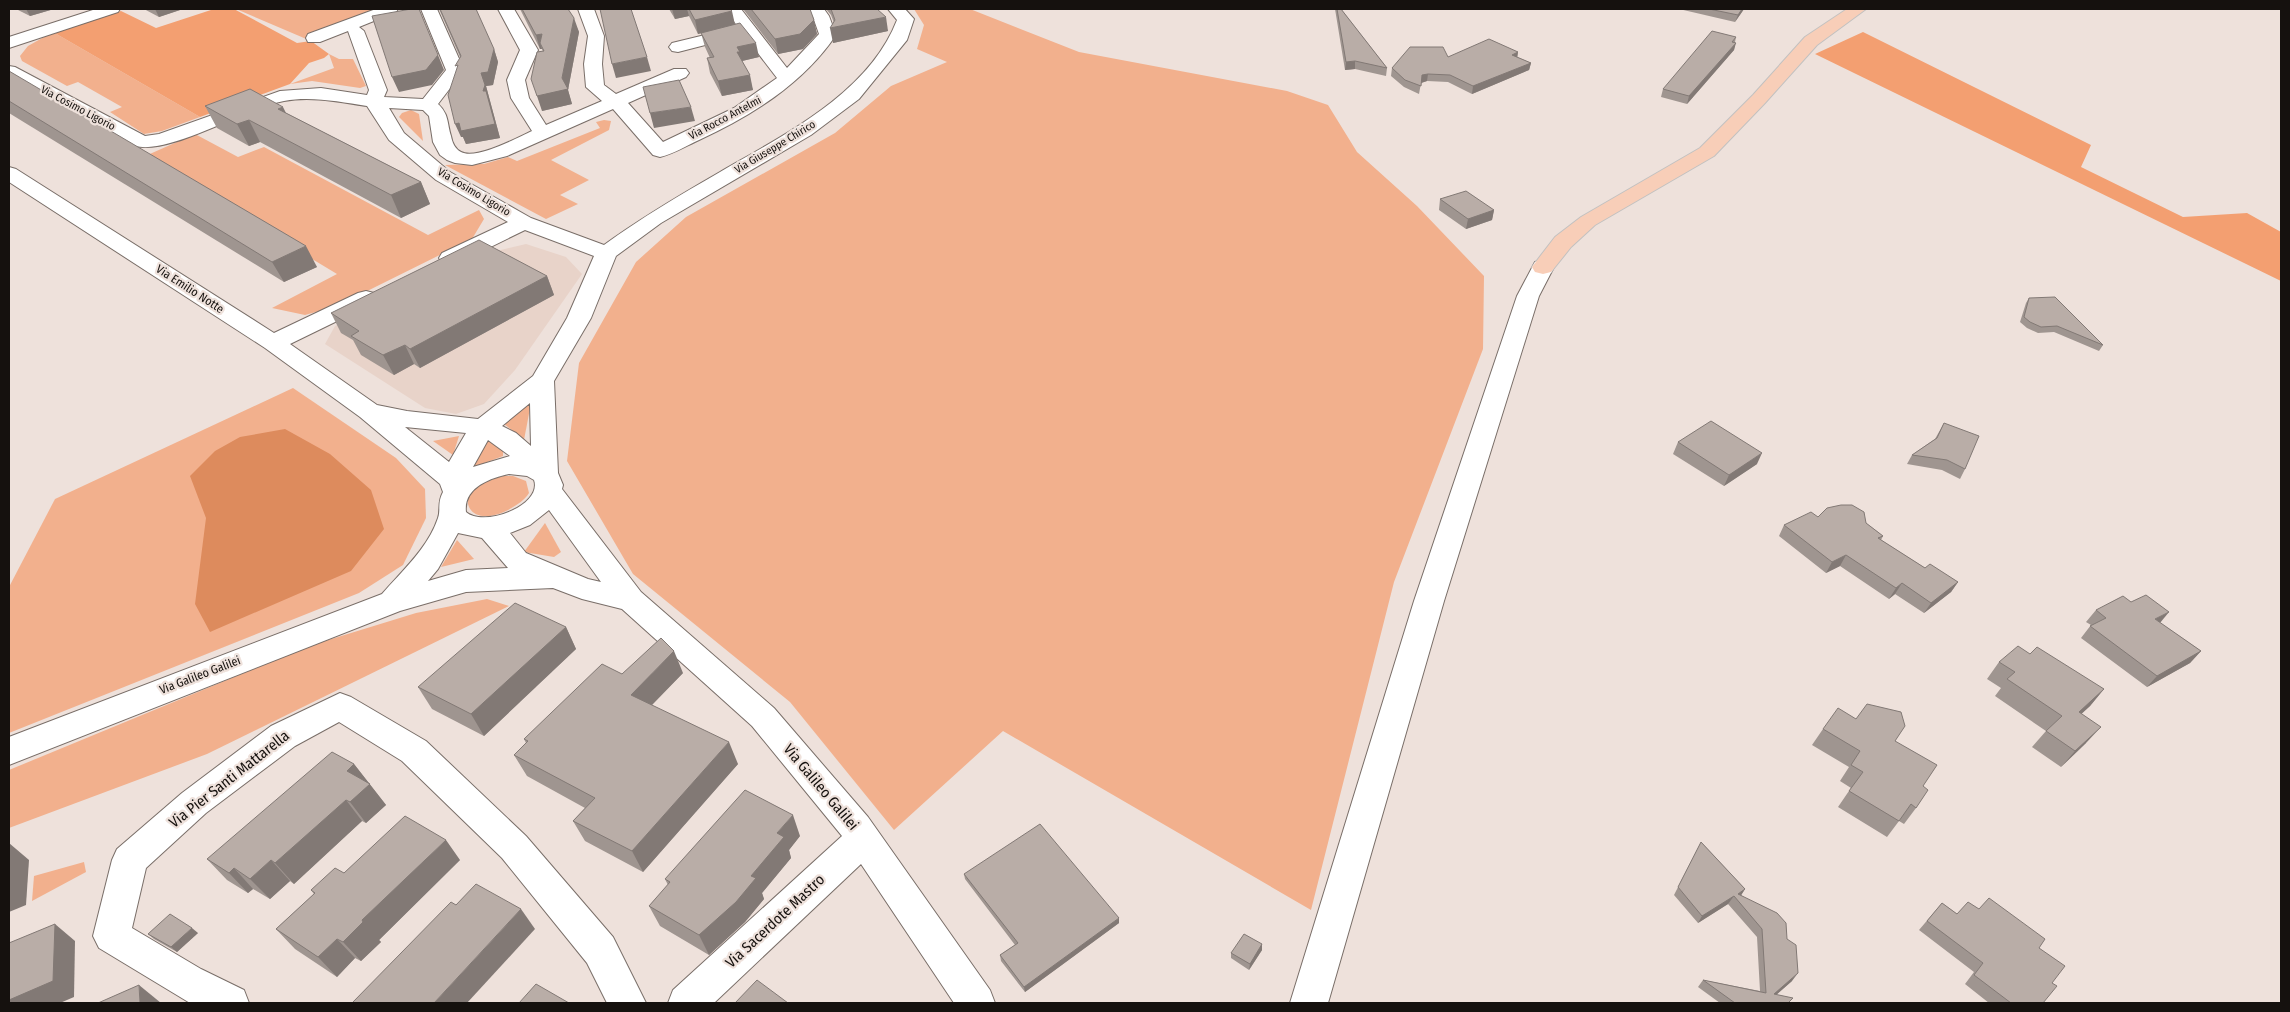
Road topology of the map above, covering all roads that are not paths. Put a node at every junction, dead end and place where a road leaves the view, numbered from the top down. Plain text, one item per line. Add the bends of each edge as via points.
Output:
1 (66, 9) edge
2 (109, 9) edge
3 (390, 9) edge
4 (430, 9) edge
5 (506, 9) edge
6 (586, 9) edge
7 (733, 9) edge
8 (815, 9) edge
9 (896, 9) edge
10 (1858, 9) edge
11 (747, 29) junction
12 (22, 30) junction
13 (356, 31) dead end
14 (314, 38) dead end
15 (9, 43) edge
16 (678, 47) dead end
17 (9, 50) edge
18 (9, 71) edge
19 (680, 74) dead end
20 (786, 78) junction
21 (373, 102) junction
22 (616, 103) junction
23 (428, 105) junction
24 (543, 134) junction
25 (9, 172) edge
26 (524, 222) junction
27 (606, 253) junction
28 (434, 265) edge
29 (1542, 267) joint
30 (380, 291) edge
31 (273, 343) junction
32 (542, 381) junction
33 (368, 411) junction
34 (481, 429) junction
35 (541, 486) junction
36 (454, 496) junction
37 (496, 536) junction
38 (557, 576) junction
39 (466, 581) junction
40 (631, 600) junction
41 (392, 602) junction
42 (9, 751) edge
43 (863, 839) junction
44 (230, 1003) edge
45 (627, 1003) edge
46 (687, 1003) edge
47 (976, 1003) edge
48 (1309, 1003) edge

1 - 12 street
2 - 12 street
3 - 14 street
4 - 23 street via 455,70
5 - 24 street via 529,50 516,80 520,98
6 - 22 street via 596,36 595,87
7 - 11 street
8 - 20 street, Via Rocco Antelmi via 828,35
9 - 27 street, Via Giuseppe Chirico via 906,19 898,40 853,95 804,132 654,219
10 - 29 main road via 1811,41 1707,152 1588,221 1562,242
11 - 16 street
11 - 20 street
12 - 15 street
12 - 17 street
13 - 21 street via 378,90
18 - 21 street, Via Cosimo Ligorio via 142,142 163,139 280,96 321,93
19 - 22 street
20 - 22 street, Via Rocco Antelmi via 766,96 716,125 660,151
21 - 23 street
21 - 26 street, Via Cosimo Ligorio via 396,136 443,176
22 - 24 street
23 - 24 street via 438,114 445,149 455,157 489,155
25 - 31 street, Via Emilio Notte
26 - 27 street, Via Cosimo Ligorio
26 - 28 street
27 - 32 street via 579,318
29 - 48 street via 1528,296 1429,601
30 - 31 street
31 - 33 street, Via Emilio Notte
32 - 34 street
32 - 35 street
33 - 34 street, Via Galileo Galilei
33 - 36 street, Via Emilio Notte
34 - 35 street, Via Galileo Galilei via 502,436 518,449
34 - 36 street
35 - 36 street via 524,465 494,468 466,482
35 - 37 street
35 - 40 street, Via Galileo Galilei
36 - 37 street, Via Emilio Notte via 461,524
36 - 41 street via 428,562
37 - 38 street via 516,560
37 - 39 street
38 - 39 street, Via Galileo Galilei
38 - 40 street via 582,588
39 - 41 street, Via Galileo Galilei
40 - 43 street, Via Galileo Galilei via 763,717
41 - 42 street, Via Galileo Galilei
43 - 46 street, Via Sacerdote Mastro
43 - 47 street, Via Galileo Galilei
44 - 45 street, Via Pier Santi Mattarella via 187,982 112,936 130,860 194,803 283,736 340,706 414,751 514,847 600,950

